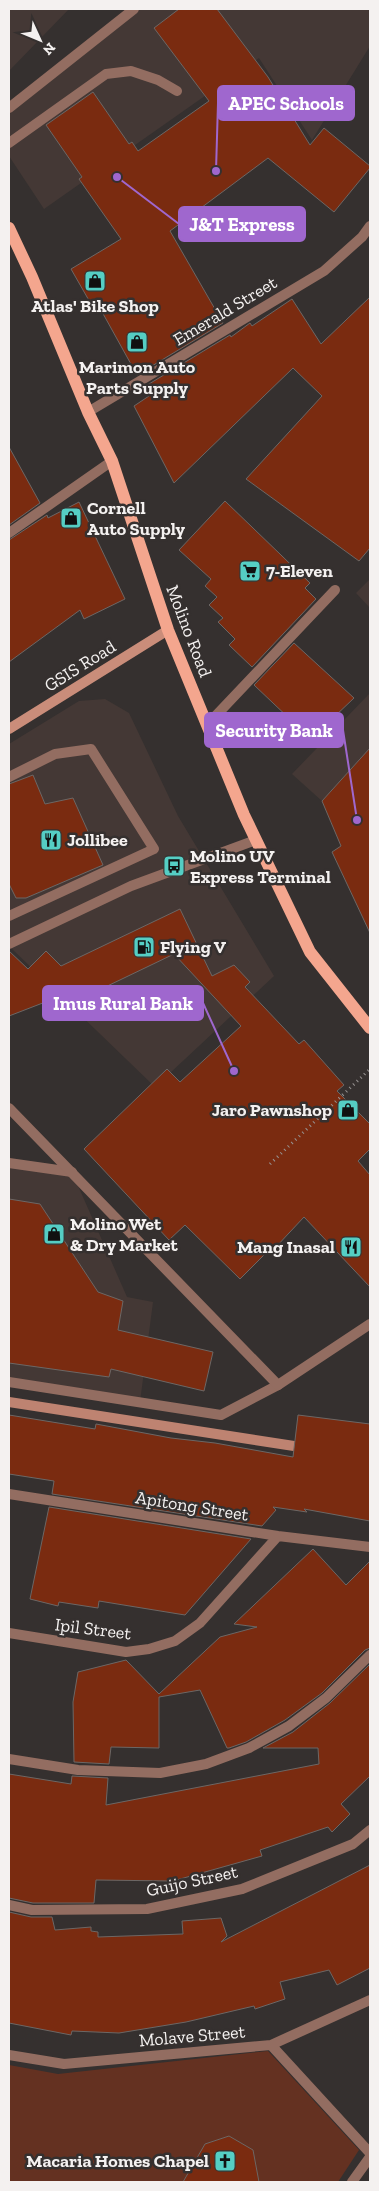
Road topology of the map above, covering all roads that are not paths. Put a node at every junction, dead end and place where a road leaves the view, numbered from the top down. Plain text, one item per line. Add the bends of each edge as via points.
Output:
1 (134, 9) edge
2 (177, 92) dead end
3 (9, 108) edge
4 (9, 143) edge
5 (370, 226) edge
6 (9, 228) edge
7 (88, 412) junction
8 (112, 461) junction
9 (9, 533) edge
10 (335, 590) dead end
11 (168, 630) junction
12 (207, 725) junction
13 (9, 729) edge
14 (9, 777) edge
15 (256, 840) junction
16 (9, 916) edge
17 (9, 944) edge
18 (370, 1028) edge
19 (9, 1108) edge
20 (9, 1163) edge
21 (72, 1172) junction
22 (370, 1324) edge
23 (9, 1382) edge
24 (278, 1385) junction
25 (9, 1494) edge
26 (278, 1536) junction
27 (370, 1547) edge
28 (9, 1633) edge
29 (370, 1655) edge
30 (9, 1759) edge
31 (370, 1830) edge
32 (9, 1905) edge
33 (370, 2000) edge
34 (271, 2045) junction
35 (9, 2055) edge
36 (370, 2153) edge
37 (370, 2157) edge
38 (352, 2182) edge

1 - 3 street
2 - 4 street via 158,80 130,71 106,74
5 - 7 street, Emerald Street via 324,271
6 - 7 main road, Molino Road
7 - 8 main road, Molino Road
8 - 9 street
8 - 11 main road, Molino Road
10 - 12 street
11 - 12 main road, Molino Road
11 - 13 main road, GSIS Road
12 - 15 main road, Molino Road
14 - 16 street via 55,754 91,749 154,849
15 - 17 street via 131,886
15 - 18 main road, Molino Road via 310,952
19 - 21 street
20 - 21 street
21 - 24 street
22 - 24 street
23 - 24 street via 221,1415
25 - 26 street, Apitong Street
26 - 27 street, Apitong Street
26 - 28 street, Ipil Street via 200,1623 175,1641 126,1652
29 - 30 street via 326,1698 289,1726 249,1748 206,1764 160,1773 78,1770
31 - 32 street, Guijo Street via 354,1844 242,1888 148,1909 32,1910
33 - 34 street, Molave Street
34 - 35 street, Molave Street via 64,2064
34 - 36 street
37 - 38 street

